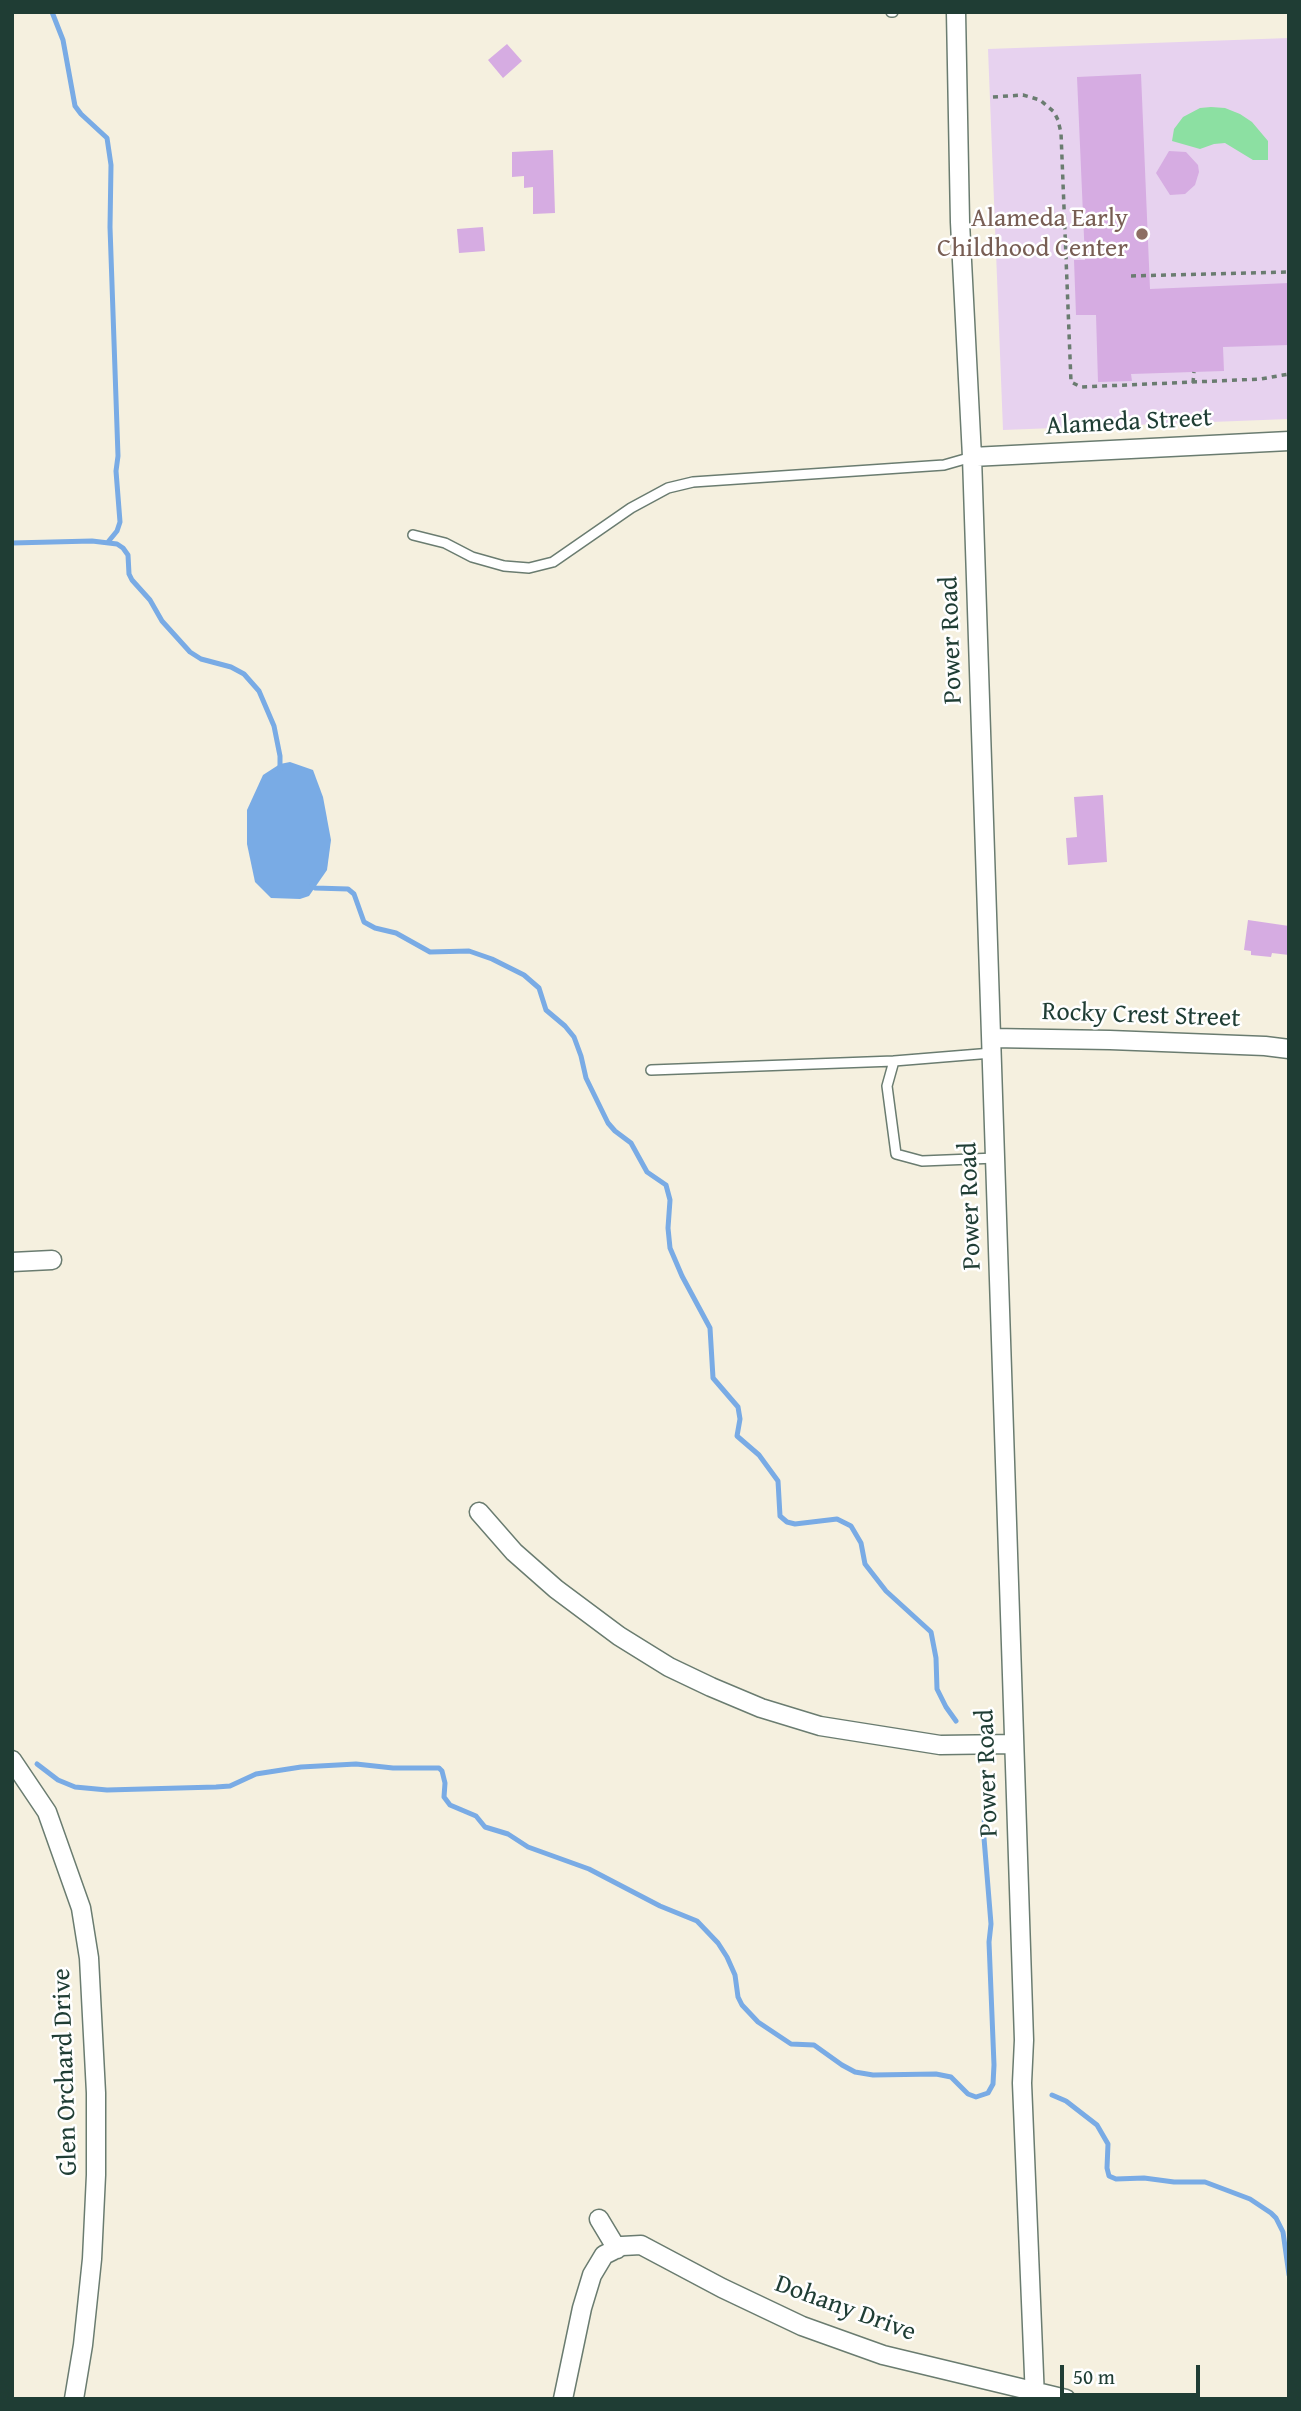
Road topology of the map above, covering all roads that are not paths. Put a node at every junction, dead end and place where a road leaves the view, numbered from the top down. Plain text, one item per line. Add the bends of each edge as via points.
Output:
1 (956, 12) edge
2 (1289, 442) edge
3 (972, 457) junction
4 (413, 535) dead end
5 (992, 1045) junction
6 (1289, 1049) edge
7 (894, 1061) junction
8 (651, 1070) dead end
9 (996, 1158) junction
10 (52, 1260) dead end
11 (12, 1262) edge
12 (479, 1512) dead end
13 (1014, 1744) junction
14 (12, 1760) edge
15 (599, 2219) dead end
16 (617, 2249) junction
17 (1034, 2394) edge
18 (74, 2399) edge
19 (563, 2399) edge
20 (1066, 2399) edge

1 - 3 street, Power Road via 960,222
2 - 3 street, Alameda Street
3 - 4 lane via 944,466 693,482 668,488 553,562 528,568 472,557 445,543
3 - 5 street, Power Road
5 - 6 street, Rocky Crest Street via 1151,1041
5 - 7 lane
5 - 9 street, Power Road
7 - 8 lane
7 - 9 lane via 887,1086 896,1154 922,1161
9 - 13 street, Power Road
10 - 11 street
12 - 13 street via 514,1552 556,1589 668,1667 711,1687 820,1726 940,1745
13 - 17 street, Power Road
14 - 18 street, Glen Orchard Drive via 47,1812 81,1908 89,1958 96,2175 83,2346
15 - 16 street
16 - 17 street, Dohany Drive via 641,2245 802,2326 883,2355
16 - 19 street via 604,2255 592,2275
17 - 20 street, Dohany Drive

